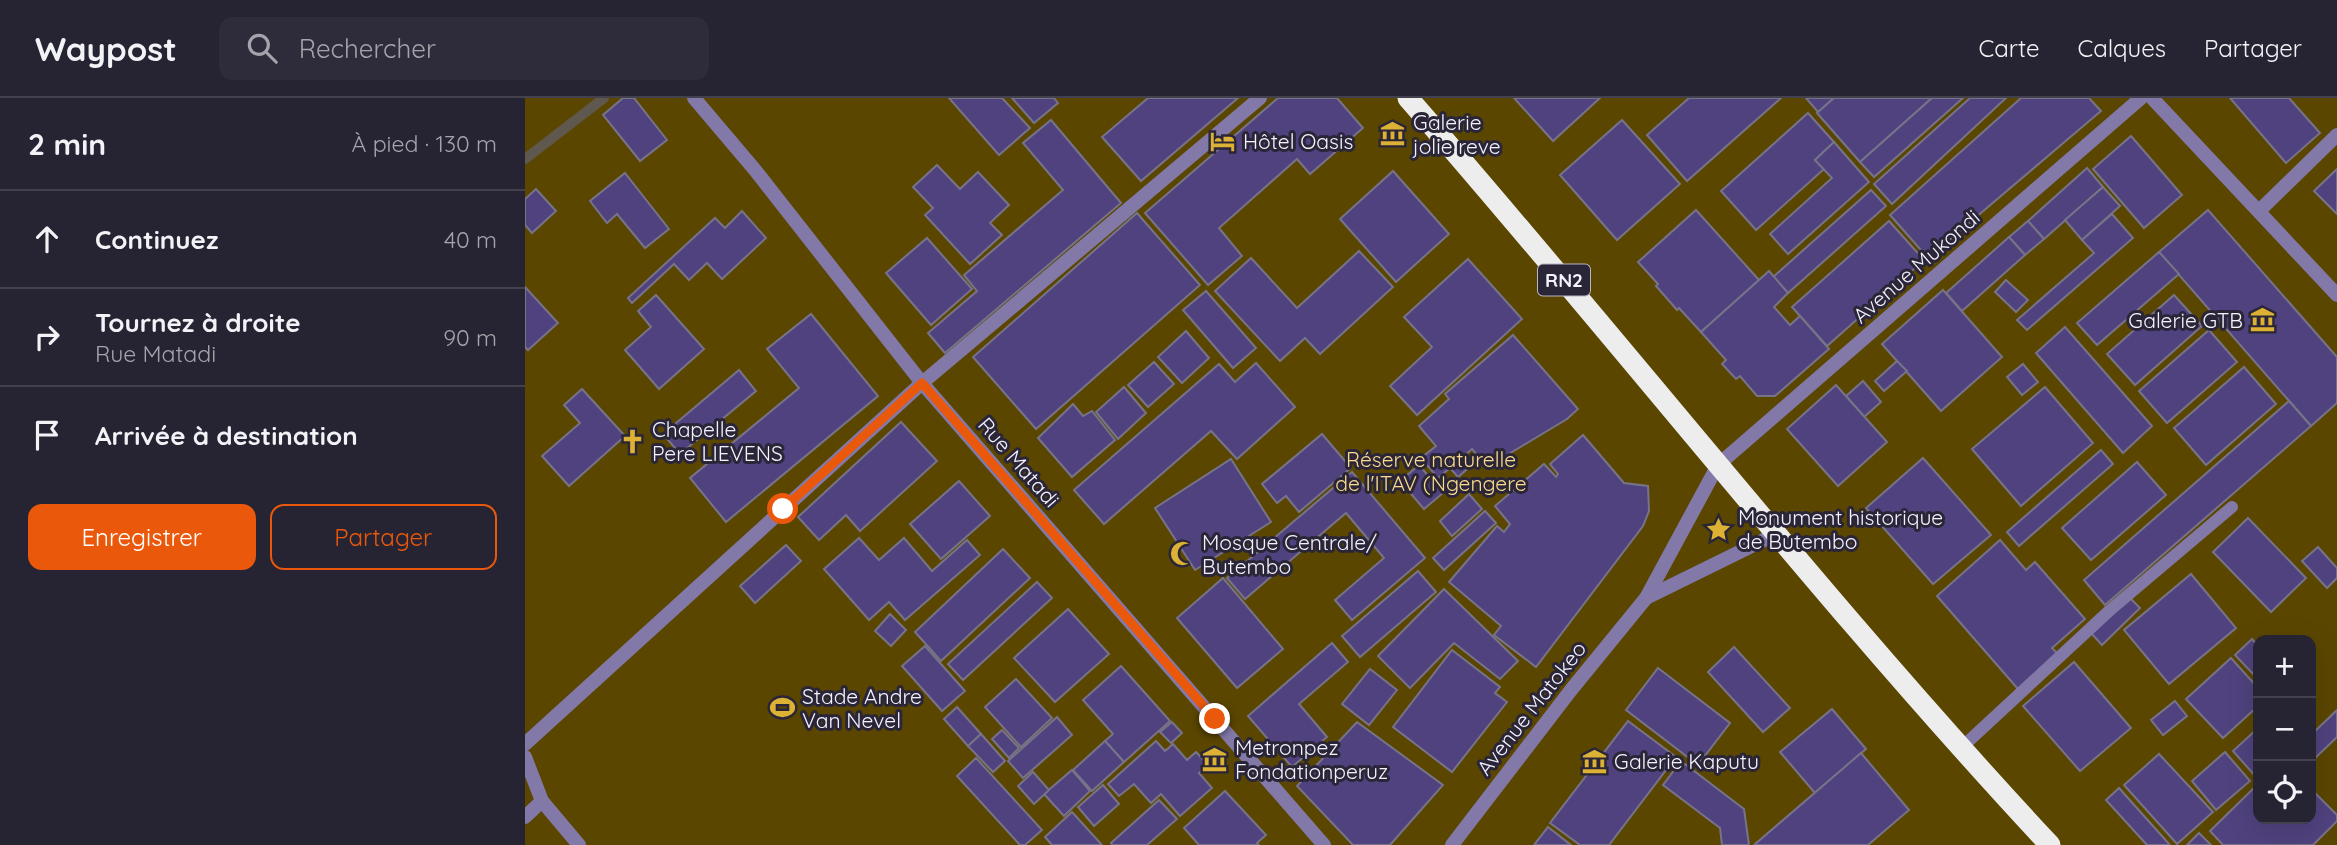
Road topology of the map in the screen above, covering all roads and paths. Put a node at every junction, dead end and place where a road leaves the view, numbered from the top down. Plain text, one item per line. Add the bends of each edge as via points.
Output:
1 (694, 98) edge
2 (1260, 98) edge
3 (1408, 98) edge
4 (2141, 98) edge
5 (2152, 98) edge
6 (2337, 135) edge
7 (2259, 211) junction
8 (2337, 295) edge
9 (922, 383) junction
10 (1718, 465) junction
11 (2232, 507) dead end
12 (1776, 534) junction
13 (1646, 598) junction
14 (525, 744) edge
15 (1960, 749) junction
16 (525, 757) edge
17 (542, 801) junction
18 (525, 817) edge
19 (579, 845) edge
20 (1324, 845) edge
21 (1452, 845) edge
22 (2050, 845) edge

1 - 9 street, Rue Matadi
2 - 9 street
3 - 10 highway, RN2
4 - 10 street, Avenue Mukondi
5 - 7 street
6 - 7 street
7 - 8 street
9 - 14 street
9 - 20 street, Rue Matadi
10 - 12 highway, RN2
10 - 13 street
11 - 15 lane via 2116,604
12 - 13 street
12 - 15 highway, RN2
13 - 21 street, Avenue Matokeo
15 - 22 highway, RN2
16 - 17 street
17 - 18 street
17 - 19 street

